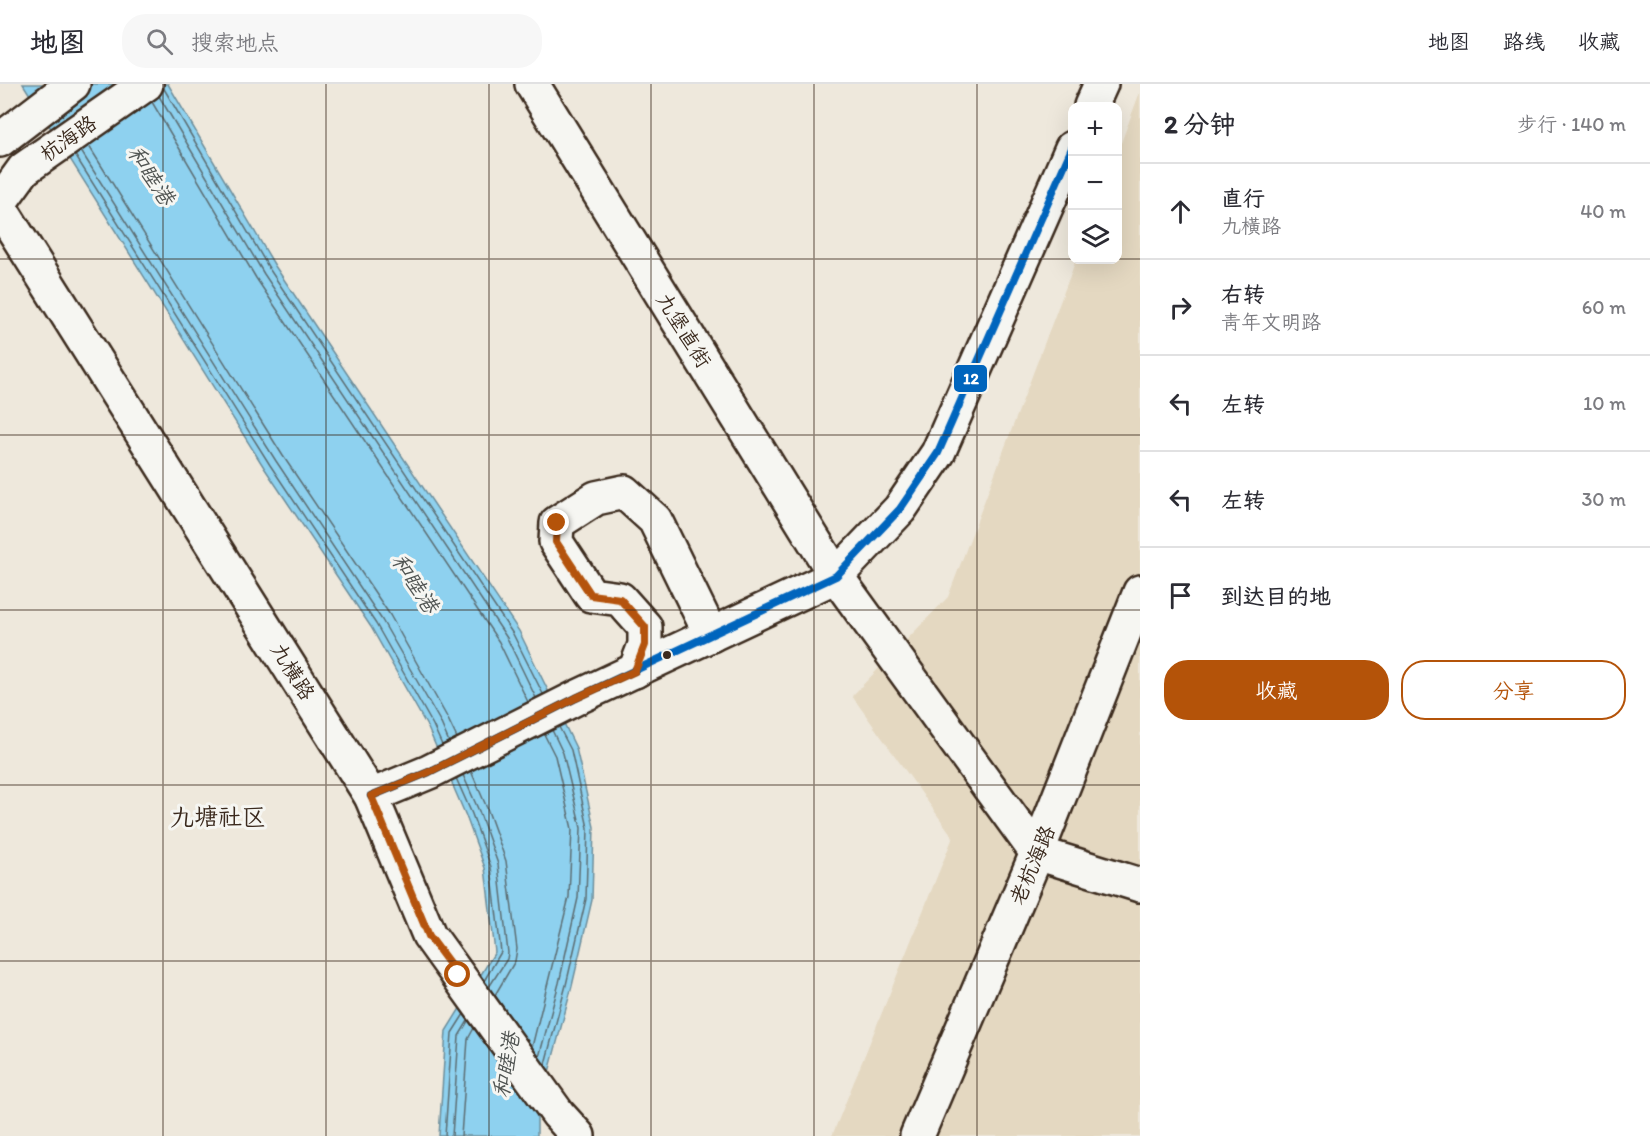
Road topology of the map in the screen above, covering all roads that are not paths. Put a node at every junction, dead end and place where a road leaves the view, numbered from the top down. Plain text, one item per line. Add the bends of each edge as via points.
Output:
1 (73, 84) edge
2 (146, 84) edge
3 (532, 84) edge
4 (1101, 84) edge
5 (1093, 102) edge
6 (2, 138) edge
7 (1068, 156) edge
8 (0, 202) edge
9 (0, 208) edge
10 (836, 576) junction
11 (1140, 592) edge
12 (711, 635) junction
13 (635, 671) junction
14 (371, 796) junction
15 (1037, 853) junction
16 (1140, 885) edge
17 (568, 1125) edge
18 (917, 1136) edge

1 - 6 street, 杭海路
2 - 8 street, 杭海路 via 24,169
3 - 10 street, 九堡直街
4 - 5 street
7 - 10 street via 938,453 900,509
9 - 14 street, 九横路
10 - 12 street
10 - 15 street, 九堡直街
11 - 15 street, 老杭海路
12 - 13 street
12 - 13 street via 655,520 624,492 596,498 557,523 556,542 591,595 620,599 645,627 645,645
13 - 14 street via 429,772
14 - 17 street, 九横路 via 429,936
15 - 16 street
15 - 18 street, 老杭海路

